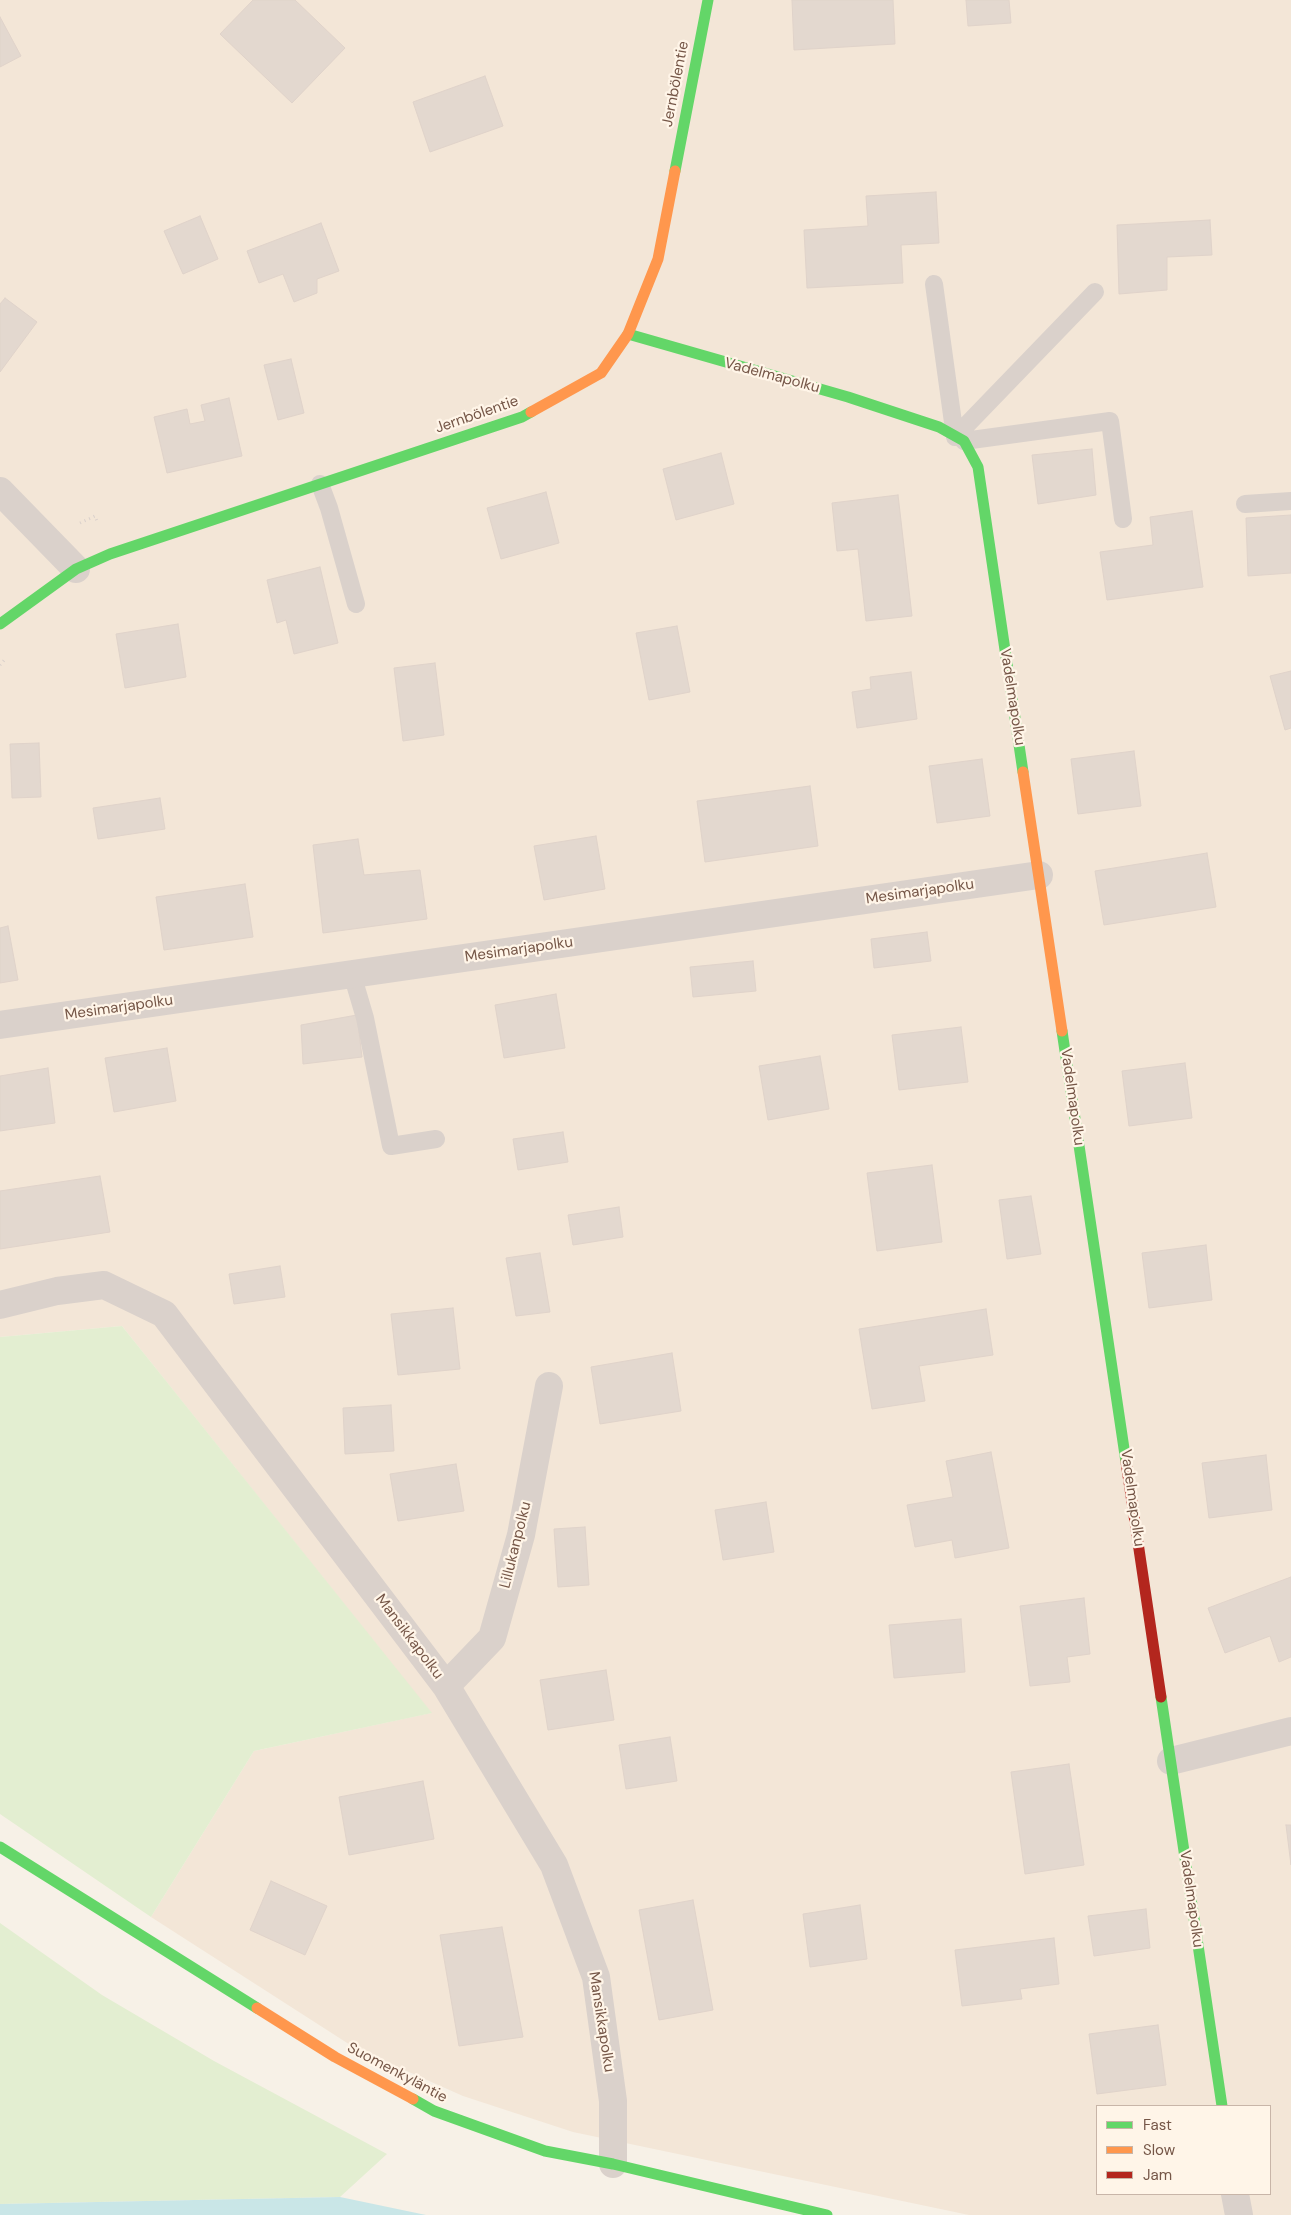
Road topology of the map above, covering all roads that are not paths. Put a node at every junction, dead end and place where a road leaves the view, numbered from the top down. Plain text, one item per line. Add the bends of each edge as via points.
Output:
1 (708, 0) edge
2 (934, 284) dead end
3 (1095, 292) dead end
4 (628, 334) junction
5 (960, 439) junction
6 (320, 484) junction
7 (0, 491) edge
8 (1291, 501) edge
9 (1246, 504) dead end
10 (1123, 520) dead end
11 (76, 568) junction
12 (356, 604) dead end
13 (0, 624) edge
14 (1039, 875) junction
15 (352, 974) junction
16 (0, 1025) edge
17 (436, 1139) dead end
18 (0, 1305) edge
19 (549, 1386) dead end
20 (446, 1686) junction
21 (1291, 1731) edge
22 (1171, 1760) junction
23 (0, 1847) edge
24 (1222, 2105) edge
25 (613, 2164) junction
26 (1236, 2195) edge
27 (827, 2215) edge
28 (1239, 2215) edge

1 - 4 street, Jernbölentie via 658,258
2 - 5 lane
3 - 5 lane
4 - 5 street, Vadelmapolku via 848,397 939,428
4 - 6 street, Jernbölentie via 601,373 522,417
5 - 10 lane via 1110,421
5 - 14 street, Vadelmapolku via 978,467
6 - 11 street, Jernbölentie via 124,548
6 - 12 lane
7 - 11 street
8 - 9 lane
11 - 13 street, Jernbölentie
14 - 15 street, Mesimarjapolku
14 - 22 street, Vadelmapolku
15 - 16 street, Mesimarjapolku
15 - 17 lane via 365,1018 391,1146
18 - 20 street, Mansikkapolku via 57,1291 104,1285 164,1314
19 - 20 street, Lillukanpolku via 521,1535 492,1638
20 - 25 street, Mansikkapolku via 554,1865 596,1976 613,2101
21 - 22 street
22 - 24 street, Vadelmapolku
23 - 25 street, Suomenkyläntie via 335,2057 434,2112 545,2150
25 - 27 street, Suomenkyläntie
26 - 28 street

